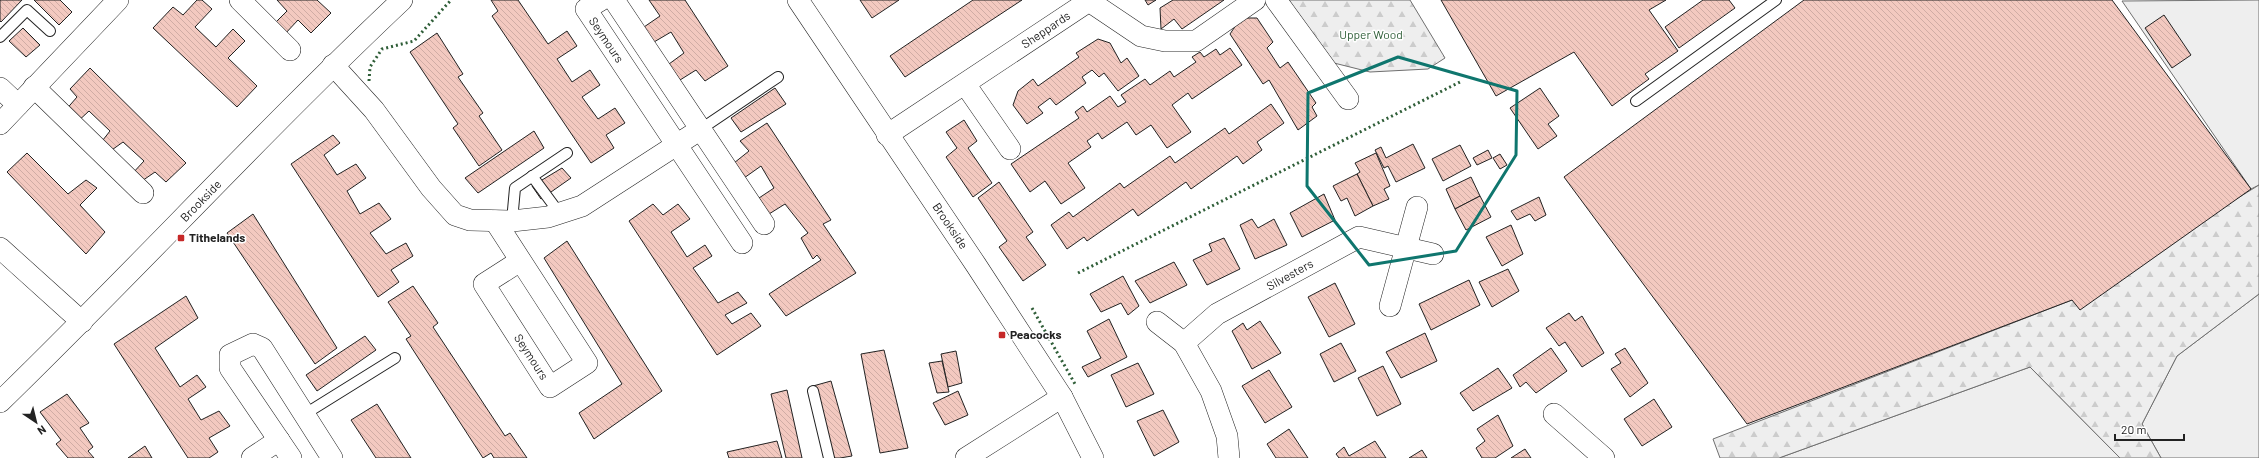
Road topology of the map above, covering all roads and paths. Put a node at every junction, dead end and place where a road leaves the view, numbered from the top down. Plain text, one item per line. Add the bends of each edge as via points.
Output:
1 (118, 0) edge
2 (240, 0) edge
3 (402, 0) edge
4 (600, 0) edge
5 (614, 0) edge
6 (798, 0) edge
7 (1255, 0) edge
8 (1276, 0) edge
9 (1776, 0) edge
10 (1090, 1) edge
11 (50, 31) dead end
12 (0, 37) edge
13 (290, 50) dead end
14 (333, 65) junction
15 (778, 77) dead end
16 (965, 84) junction
17 (34, 87) junction
18 (0, 88) edge
19 (1348, 99) dead end
20 (1636, 100) dead end
21 (18, 105) junction
22 (0, 124) edge
23 (701, 129) junction
24 (887, 135) junction
25 (676, 144) junction
26 (1010, 149) dead end
27 (567, 153) dead end
28 (532, 176) junction
29 (143, 193) dead end
30 (1417, 207) dead end
31 (560, 214) junction
32 (503, 221) junction
33 (764, 224) dead end
34 (742, 242) dead end
35 (0, 248) edge
36 (1406, 248) junction
37 (1433, 254) dead end
38 (520, 261) junction
39 (1390, 306) dead end
40 (82, 322) junction
41 (1157, 322) dead end
42 (1184, 343) junction
43 (395, 358) dead end
44 (813, 391) dead end
45 (1062, 397) junction
46 (0, 402) edge
47 (305, 414) junction
48 (1554, 414) dead end
49 (279, 440) junction
50 (252, 458) edge
51 (291, 458) edge
52 (332, 458) edge
53 (829, 458) edge
54 (966, 458) edge
55 (1093, 458) edge
56 (1229, 458) edge
57 (1604, 458) edge

1 - 17 street
2 - 13 street
3 - 14 street, Brookside
4 - 25 street, Seymours via 586,10
5 - 23 street
6 - 24 street, Brookside
7 - 10 street, Sheppards via 1196,41 1165,41 1141,36
8 - 19 street
9 - 20 lane
10 - 16 street, Sheppards
11 - 12 lane via 27,10
14 - 32 street via 374,110 455,215 470,220
14 - 40 street, Brookside
15 - 23 lane
16 - 24 street, Sheppards
16 - 26 street
17 - 21 street
17 - 29 street
18 - 21 street
21 - 22 street
23 - 25 street
23 - 33 street
24 - 45 street, Brookside
25 - 31 street via 582,206
25 - 34 street, Seymours
27 - 28 lane
28 - 31 lane
28 - 32 lane via 515,188
30 - 36 street
31 - 32 street
32 - 38 street, Seymours
35 - 40 street
36 - 37 street, Silvesters
36 - 39 street
36 - 42 street, Silvesters via 1358,238 1217,314
38 - 38 street, Seymours via 587,363 550,387 484,284
40 - 46 street, Brookside
41 - 42 street
42 - 56 street via 1211,391 1227,436
43 - 47 lane
44 - 53 lane
45 - 54 street
45 - 55 street, Brookside
47 - 49 street via 262,348 253,344 230,355 230,368
47 - 52 street
48 - 57 street
49 - 50 street
49 - 51 street

